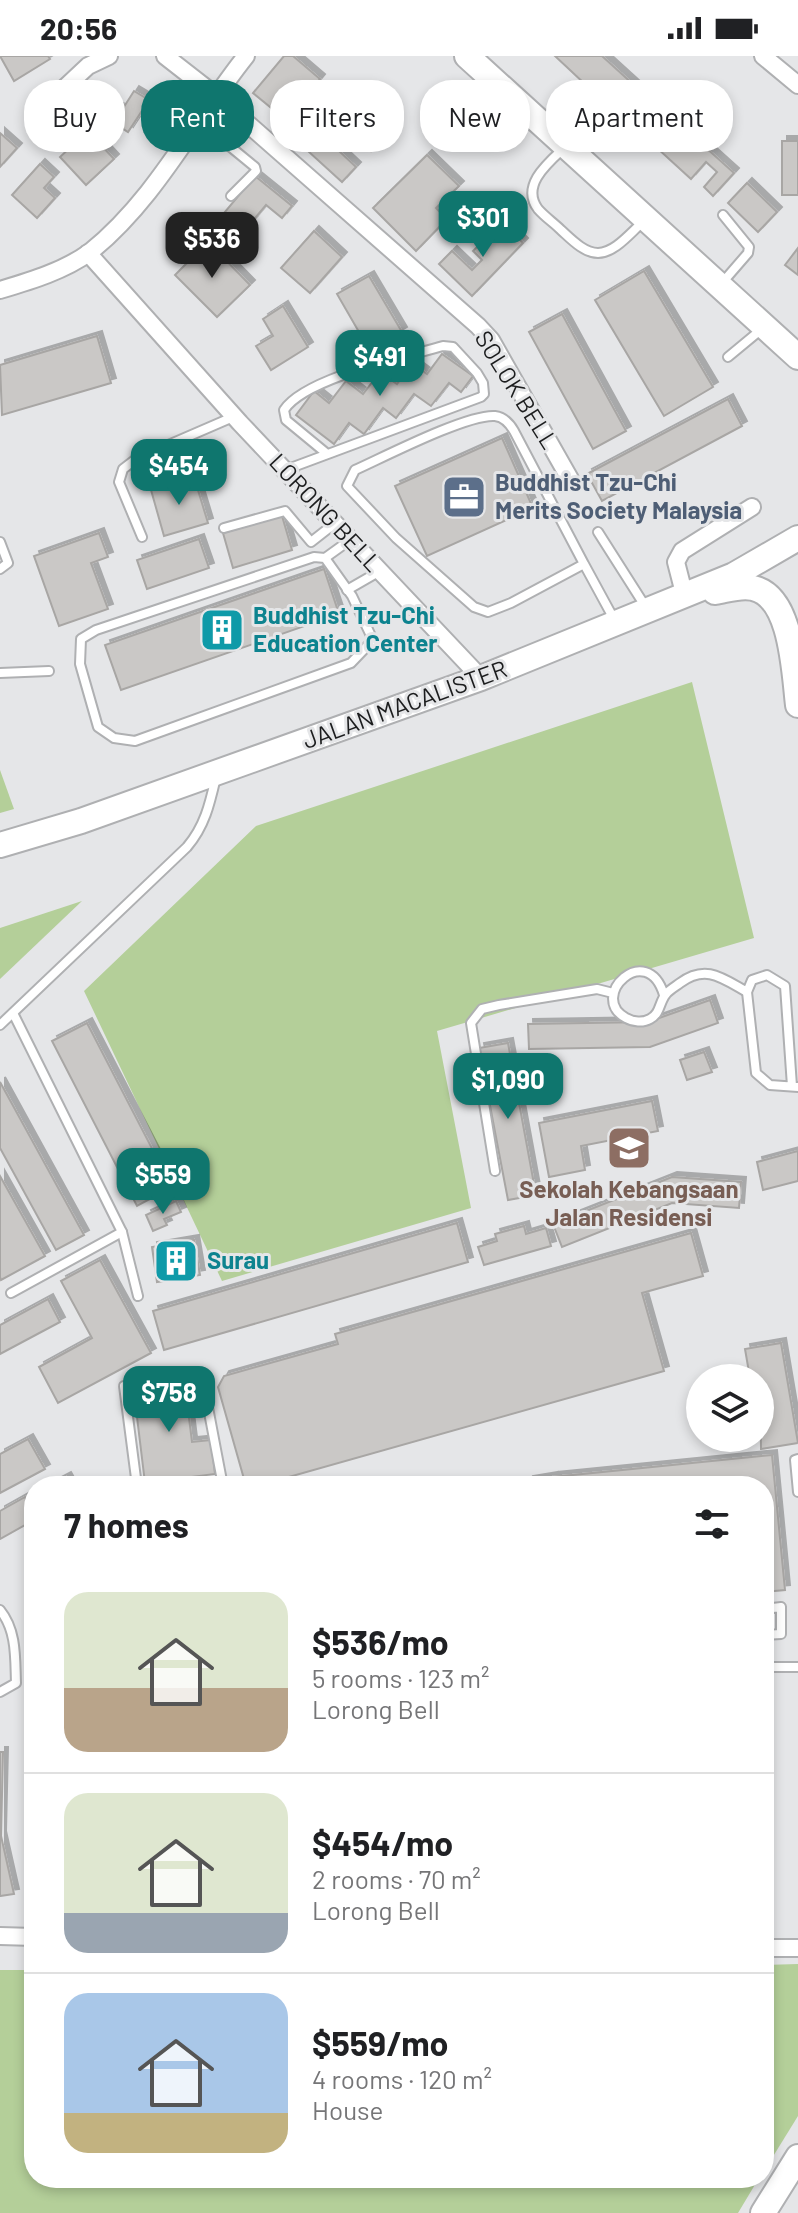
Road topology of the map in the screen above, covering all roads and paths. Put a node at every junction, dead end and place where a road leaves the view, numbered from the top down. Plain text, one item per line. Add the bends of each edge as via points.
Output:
1 (109, 56) edge
2 (165, 56) edge
3 (246, 56) edge
4 (467, 56) edge
5 (763, 56) edge
6 (73, 80) edge
7 (196, 80) edge
8 (227, 80) edge
9 (798, 85) edge
10 (254, 129) edge
11 (546, 129) edge
12 (178, 152) edge
13 (237, 152) edge
14 (561, 152) edge
15 (571, 152) edge
16 (231, 196) dead end
17 (723, 215) dead end
18 (646, 220) junction
19 (88, 253) junction
20 (719, 287) junction
21 (0, 290) edge
22 (764, 327) junction
23 (728, 357) dead end
24 (798, 357) edge
25 (234, 416) junction
26 (326, 453) junction
27 (285, 470) junction
28 (570, 479) dead end
29 (752, 507) dead end
30 (335, 523) junction
31 (224, 528) dead end
32 (598, 532) dead end
33 (142, 537) dead end
34 (798, 538) edge
35 (350, 540) junction
36 (0, 542) edge
37 (325, 558) junction
38 (584, 564) junction
39 (0, 569) edge
40 (380, 571) junction
41 (347, 590) junction
42 (685, 597) junction
43 (647, 610) junction
44 (615, 622) junction
45 (49, 671) dead end
46 (0, 673) edge
47 (481, 678) junction
48 (798, 705) edge
49 (217, 772) junction
50 (0, 845) edge
51 (747, 992) junction
52 (613, 993) junction
53 (664, 995) junction
54 (13, 1013) junction
55 (0, 1025) edge
56 (795, 1087) edge
57 (495, 1171) dead end
58 (122, 1232) junction
59 (11, 1293) dead end
60 (138, 1296) dead end
61 (203, 1381) dead end
62 (124, 1386) dead end
63 (798, 1459) edge
64 (136, 1476) edge
65 (221, 1476) edge
66 (798, 1492) edge
67 (774, 1608) edge
68 (0, 1610) edge
69 (774, 1634) edge
70 (774, 1667) edge
71 (798, 1667) edge
72 (0, 1692) edge
73 (0, 1936) edge
74 (24, 1937) edge
75 (774, 1948) edge
76 (798, 1948) edge
77 (798, 2157) edge
78 (763, 2213) edge

1 - 6 street
2 - 7 street, SOLOK BELL
3 - 8 street
4 - 11 main road
5 - 9 street
10 - 28 street, SOLOK BELL via 491,340
12 - 19 street via 154,186
13 - 16 lane via 256,171
14 - 18 lane via 535,180 533,195 537,207 573,241 597,253 611,250
15 - 18 main road
17 - 20 lane via 749,247
18 - 20 main road
19 - 21 street via 35,280
19 - 25 street, LORONG BELL
20 - 22 main road
22 - 23 lane
22 - 24 main road
25 - 27 street, LORONG BELL
25 - 33 lane via 123,469 119,482
26 - 26 lane via 481,397 483,383 453,347 443,346 328,380 284,410 286,420
26 - 27 lane
27 - 30 street, LORONG BELL
29 - 42 street via 682,551 676,562
30 - 31 lane via 311,542 285,511
30 - 35 street, LORONG BELL
32 - 43 lane
34 - 42 main road, JALAN MACALISTER
35 - 37 lane
35 - 40 street, LORONG BELL
36 - 39 lane via 8,563
37 - 41 lane
37 - 41 lane via 298,562 81,639 80,664 98,727 114,738 135,741 351,663 373,640
38 - 38 lane via 488,612 474,607 396,538 347,486 349,477 435,435 497,416 509,422
38 - 44 lane
40 - 41 lane
40 - 47 street, LORONG BELL
42 - 43 main road, JALAN MACALISTER
42 - 48 main road via 742,587 772,598 786,631
43 - 44 main road, JALAN MACALISTER
44 - 47 main road, JALAN MACALISTER
45 - 46 lane
47 - 49 main road, JALAN MACALISTER
49 - 50 main road, JALAN MACALISTER
49 - 54 lane via 207,813 187,847
51 - 53 lane via 703,972
51 - 56 lane via 756,1073 770,1085
51 - 56 lane via 752,980 767,975 785,986
52 - 53 lane via 618,981 640,971 652,975
52 - 53 lane via 615,1007 637,1022 651,1019 661,1009
52 - 57 lane via 568,992 499,1005 482,1009 471,1023
54 - 55 lane
54 - 58 lane
58 - 59 lane
58 - 60 lane
61 - 65 lane
62 - 64 lane
63 - 66 lane
67 - 69 lane via 781,1607 781,1634
68 - 72 lane via 15,1645 16,1683
70 - 71 lane
73 - 74 street
75 - 76 street
77 - 78 main road

